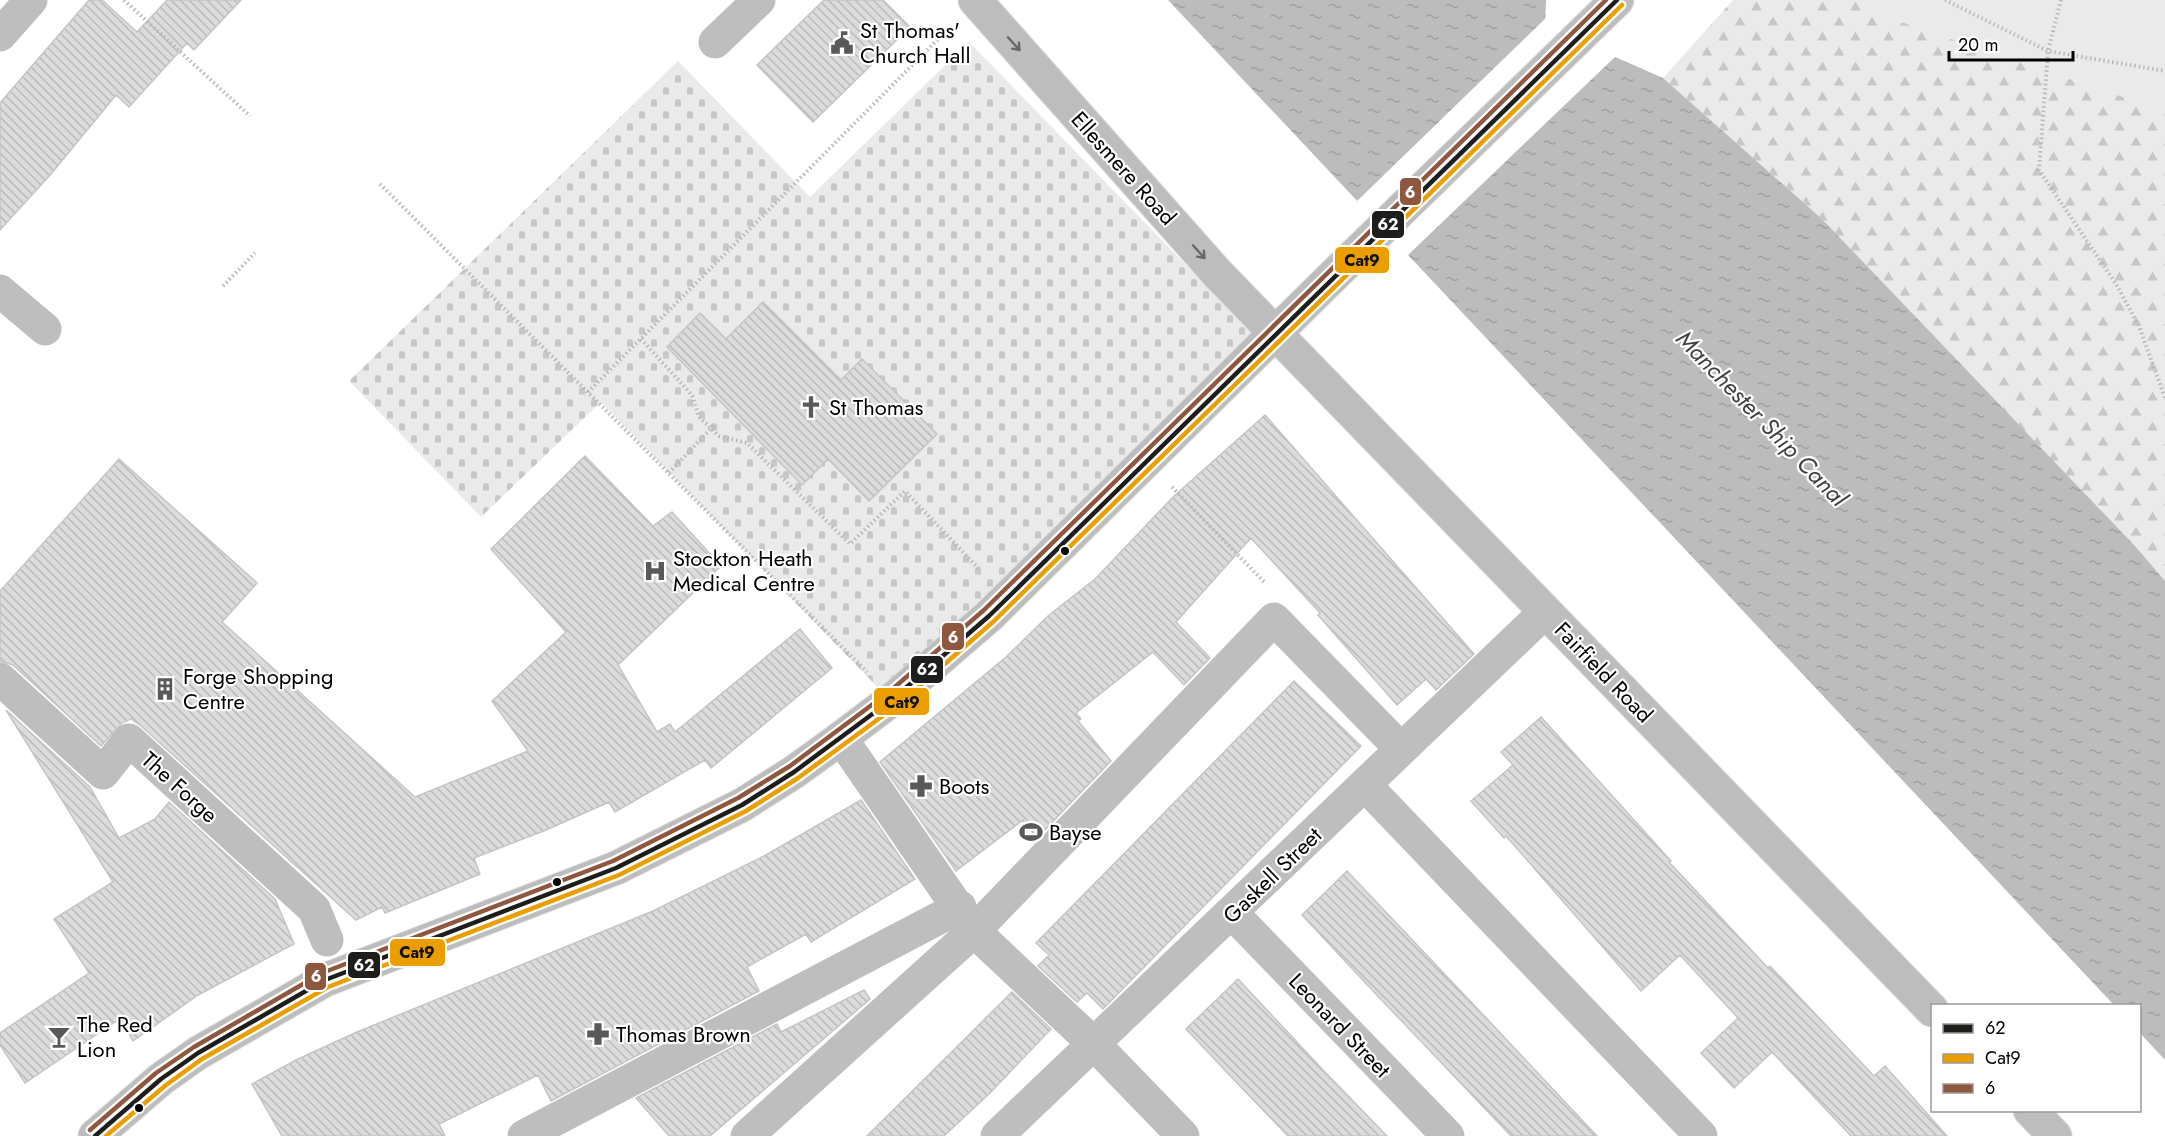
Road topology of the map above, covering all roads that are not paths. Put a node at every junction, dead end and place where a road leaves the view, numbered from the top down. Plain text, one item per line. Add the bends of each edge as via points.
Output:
1 (31, 0) edge
2 (759, 0) edge
3 (1617, 0) edge
4 (976, 1) edge
5 (0, 34) edge
6 (715, 42) dead end
7 (0, 291) edge
8 (45, 329) dead end
9 (1276, 334) junction
10 (1545, 612) junction
11 (0, 679) edge
12 (841, 738) junction
13 (1401, 749) junction
14 (1366, 786) junction
15 (1232, 913) junction
16 (967, 919) junction
17 (327, 940) dead end
18 (1931, 1009) edge
19 (1094, 1044) junction
20 (2032, 1112) edge
21 (95, 1136) edge
22 (524, 1136) edge
23 (747, 1136) edge
24 (997, 1136) edge
25 (1183, 1136) edge
26 (1448, 1136) edge
27 (1701, 1136) edge
28 (2055, 1136) edge

1 - 5 street
2 - 6 street
3 - 9 main road
4 -> 9 main road, Ellesmere Road via 1217,273
7 - 8 street
9 - 10 main road, Fairfield Road
9 - 12 main road via 989,616
10 - 13 street, Gaskell Street
10 - 18 main road, Fairfield Road
11 - 17 street, The Forge via 103,773 129,740 314,909
12 - 16 street
12 - 21 main road via 742,805 616,868 326,980 198,1053
13 - 14 street, Gaskell Street
13 - 16 street via 1274,619
14 - 15 street, Gaskell Street
14 - 27 street
15 - 19 street, Gaskell Street
15 - 26 street, Leonard Street
16 - 19 street
16 - 22 street
16 - 23 street
19 - 24 street, Gaskell Street
19 - 25 street
20 - 28 main road

